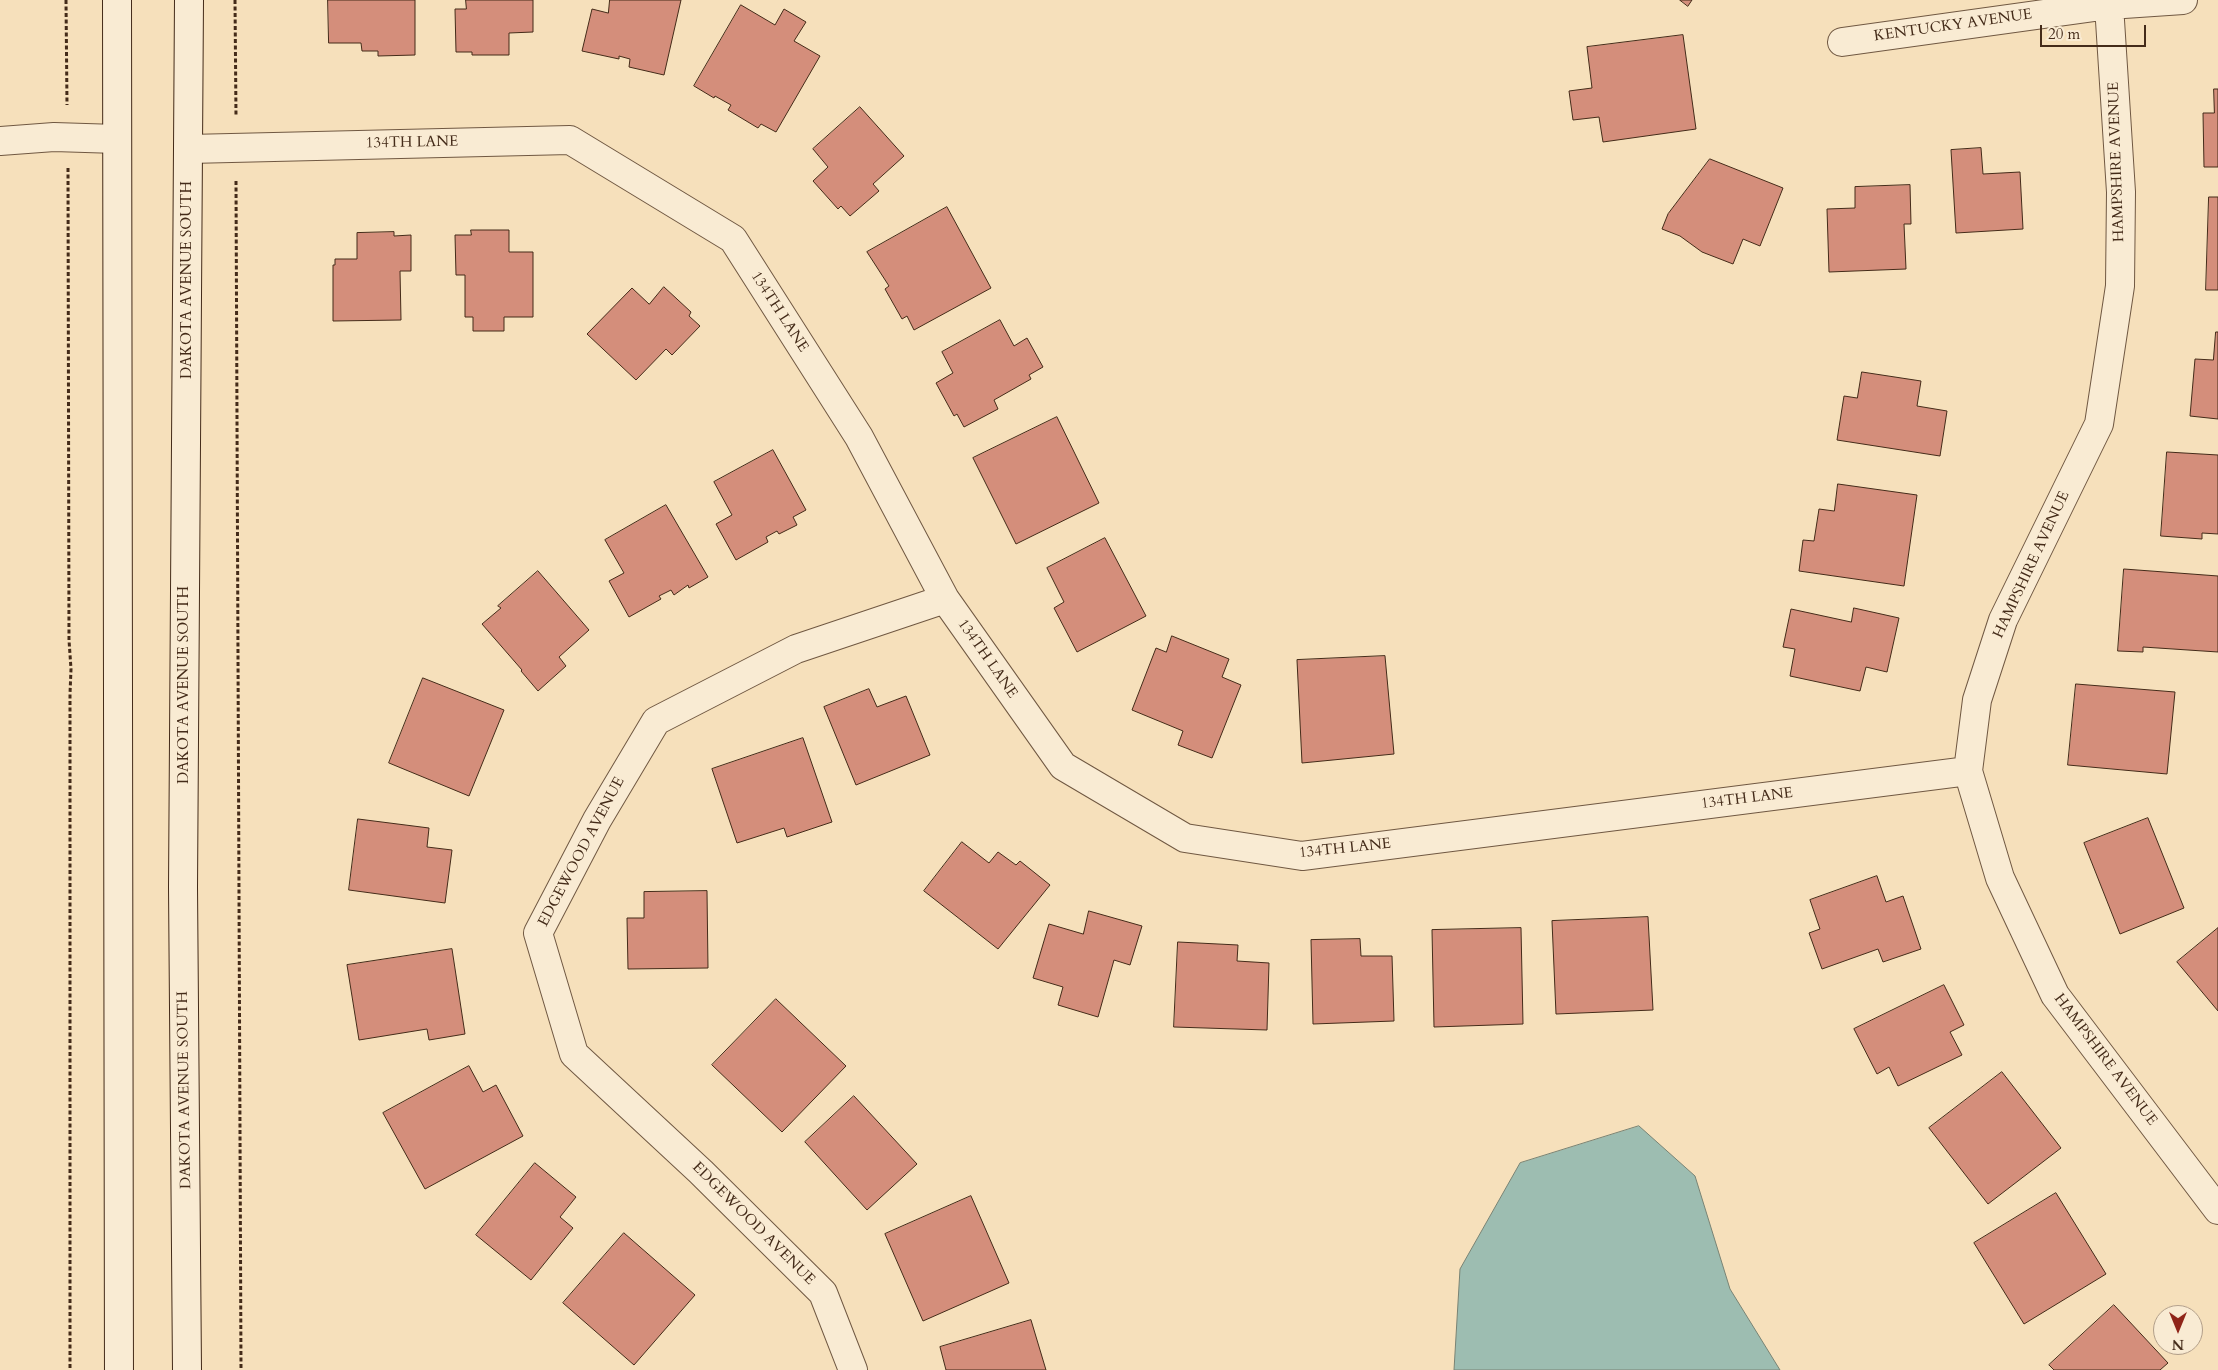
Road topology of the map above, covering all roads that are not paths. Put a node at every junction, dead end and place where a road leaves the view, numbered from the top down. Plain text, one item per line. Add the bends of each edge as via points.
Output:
1 (116, 0) edge
2 (189, 0) edge
3 (2183, 0) edge
4 (2109, 5) junction
5 (1842, 42) dead end
6 (117, 139) junction
7 (0, 140) edge
8 (189, 149) junction
9 (945, 599) junction
10 (1968, 771) junction
11 (2218, 1210) edge
12 (120, 1370) edge
13 (187, 1370) edge
14 (853, 1370) edge

1 - 6 street
2 - 8 street, DAKOTA AVENUE SOUTH
3 - 4 street, KENTUCKY AVENUE
4 - 5 street, KENTUCKY AVENUE
4 - 10 street, HAMPSHIRE AVENUE via 2121,192 2120,286 2099,424 2003,620 1977,700
6 - 7 street
6 - 12 street
8 - 9 street, 134TH LANE via 570,140 733,239 859,437
8 - 13 street, DAKOTA AVENUE SOUTH via 183,877
9 - 10 street, 134TH LANE via 1062,766 1185,838 1302,856
9 - 14 street, EDGEWOOD AVENUE via 796,649 656,721 597,820 538,933 574,1054 701,1172 823,1293
10 - 11 street, HAMPSHIRE AVENUE via 2000,878 2055,995

